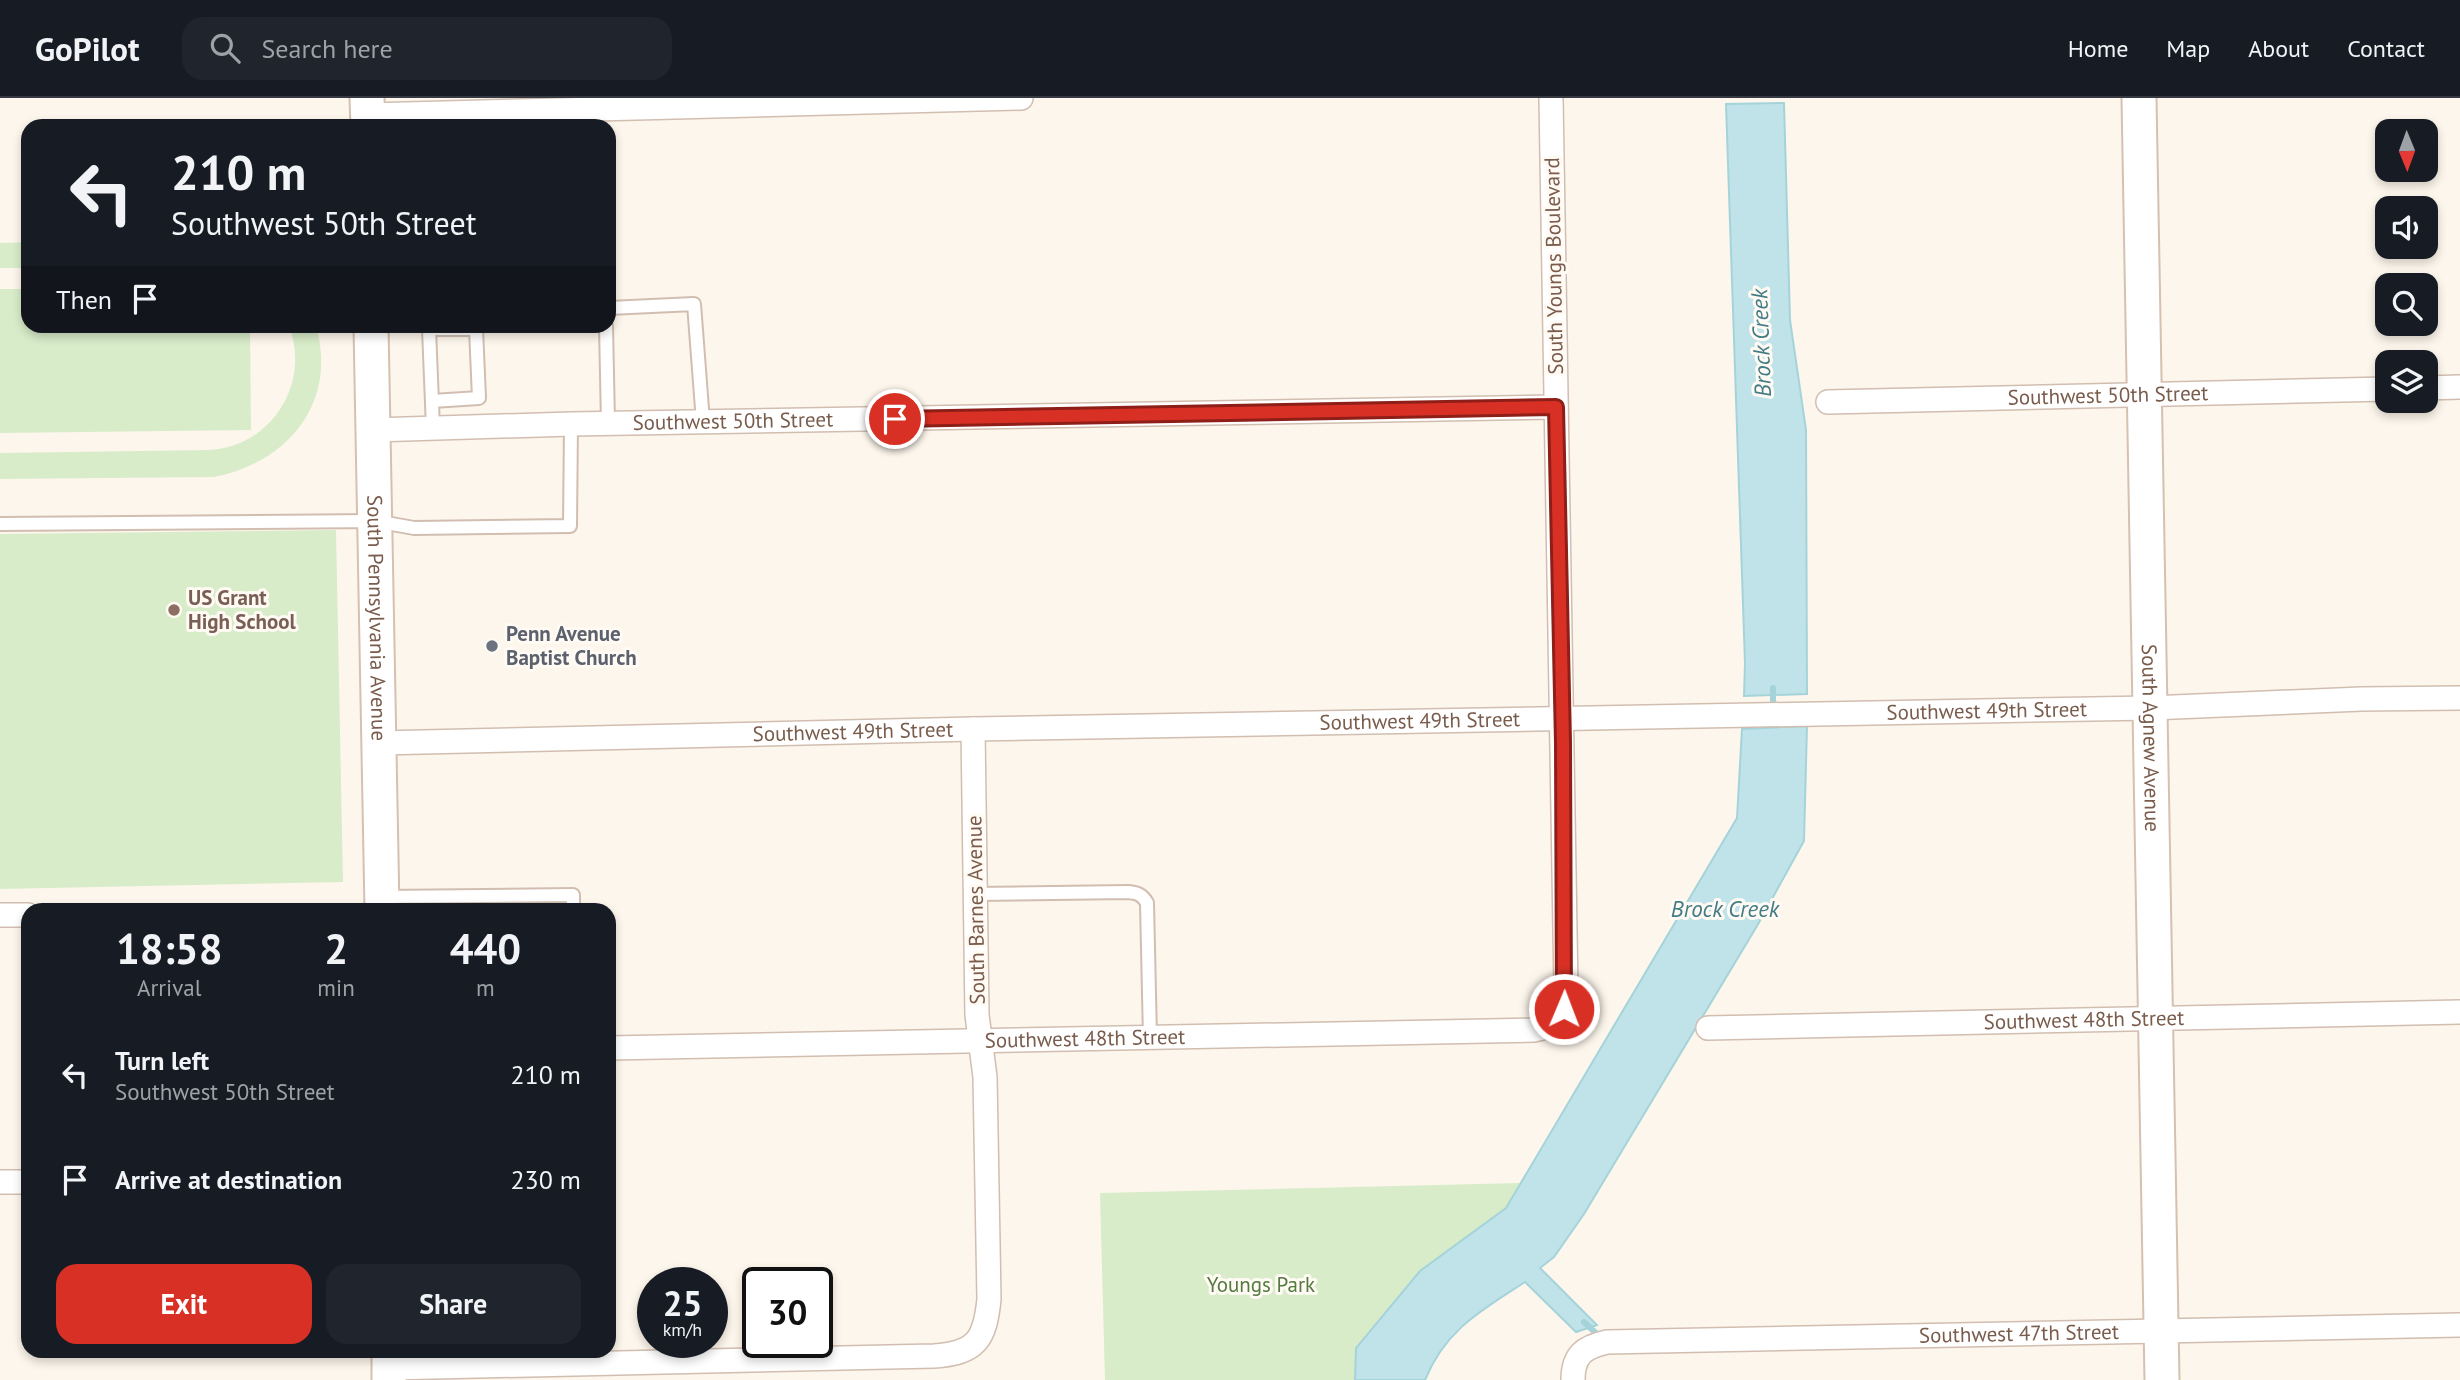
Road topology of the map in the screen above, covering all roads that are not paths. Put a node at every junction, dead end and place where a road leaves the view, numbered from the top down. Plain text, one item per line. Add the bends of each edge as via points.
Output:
1 (1021, 98) edge
2 (1551, 98) edge
3 (2140, 98) edge
4 (619, 103) edge
5 (563, 104) edge
6 (368, 113) edge
7 (534, 118) edge
8 (481, 119) edge
9 (616, 308) edge
10 (372, 333) edge
11 (429, 333) edge
12 (476, 333) edge
13 (606, 333) edge
14 (2460, 387) edge
15 (2438, 388) edge
16 (2375, 389) edge
17 (2146, 395) junction
18 (432, 401) junction
19 (1828, 402) dead end
20 (1556, 407) junction
21 (702, 422) junction
22 (608, 423) junction
23 (571, 424) junction
24 (433, 428) junction
25 (373, 430) junction
26 (375, 520) junction
27 (0, 524) edge
28 (2460, 698) edge
29 (2151, 708) junction
30 (1563, 718) junction
31 (973, 729) junction
32 (379, 743) junction
33 (975, 894) junction
34 (419, 896) junction
35 (381, 903) edge
36 (419, 903) edge
37 (573, 903) edge
38 (0, 915) edge
39 (21, 915) edge
40 (2460, 1012) edge
41 (2156, 1018) junction
42 (1558, 1020) joint
43 (1708, 1028) dead end
44 (1150, 1038) junction
45 (980, 1041) junction
46 (616, 1048) edge
47 (0, 1182) edge
48 (21, 1182) edge
49 (2460, 1325) edge
50 (2161, 1331) junction
51 (389, 1366) edge
52 (1573, 1380) edge
53 (2162, 1380) edge

1 - 4 street
2 - 20 street, South Youngs Boulevard
3 - 17 street, South Agnew Avenue
4 - 5 street
5 - 7 street
6 - 8 street
7 - 8 street
9 - 21 lane via 694,304
10 - 25 street, South Pennsylvania Avenue
11 - 18 lane
12 - 18 lane via 479,398
13 - 22 lane
14 - 15 street
16 - 17 street, Southwest 50th Street
17 - 19 street, Southwest 50th Street
17 - 29 street, South Agnew Avenue
18 - 24 lane
20 - 21 street, Southwest 50th Street
20 - 30 street, South Youngs Boulevard
21 - 22 street, Southwest 50th Street
22 - 23 street, Southwest 50th Street
23 - 24 street, Southwest 50th Street
23 - 26 lane via 570,526 414,528
24 - 25 street, Southwest 50th Street
25 - 26 street, South Pennsylvania Avenue
26 - 27 lane
26 - 32 street, South Pennsylvania Avenue
28 - 29 street, Southwest 49th Street
29 - 30 street, Southwest 49th Street
29 - 41 street, South Agnew Avenue
30 - 31 street, Southwest 49th Street
30 - 42 street, South Youngs Boulevard via 1566,990
31 - 32 street, Southwest 49th Street
31 - 33 street, South Barnes Avenue
32 - 35 street, South Pennsylvania Avenue
33 - 44 lane via 1128,892 1143,897 1147,903
33 - 45 street, South Barnes Avenue
34 - 35 lane
34 - 36 lane
34 - 37 lane via 573,895
38 - 39 street
40 - 41 street, Southwest 48th Street
41 - 43 street, Southwest 48th Street
41 - 50 street, South Agnew Avenue
42 - 44 street, Southwest 48th Street via 1548,1028 1534,1030
44 - 45 street, Southwest 48th Street
45 - 46 street, Southwest 48th Street
45 - 51 street, South Barnes Avenue via 985,1077 989,1299 987,1318 970,1348 934,1356
47 - 48 street
49 - 50 street, Southwest 47th Street
50 - 52 street, Southwest 47th Street via 1607,1342 1581,1352
50 - 53 street, South Agnew Avenue

